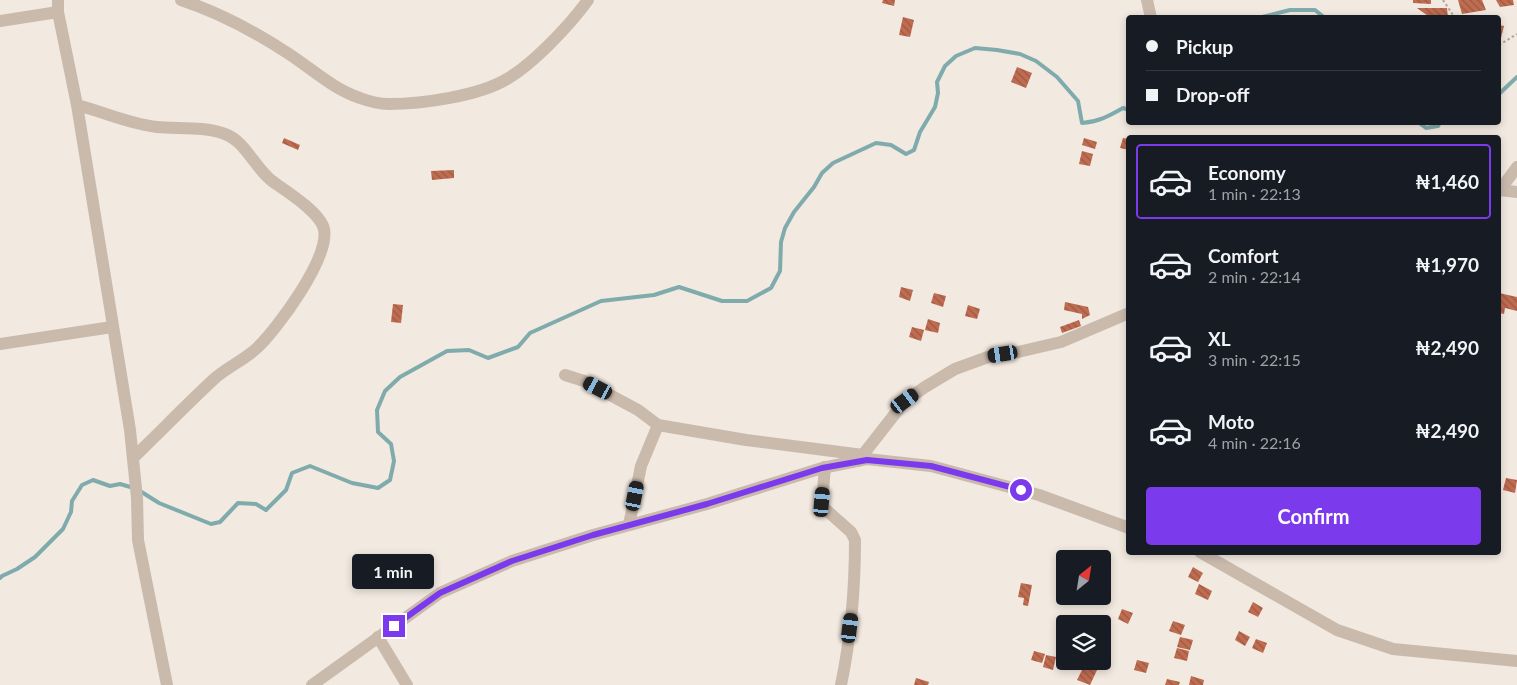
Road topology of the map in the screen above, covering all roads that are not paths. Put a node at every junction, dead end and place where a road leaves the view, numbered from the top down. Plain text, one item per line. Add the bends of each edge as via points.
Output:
1 (181, 0) edge
2 (588, 0) edge
3 (1147, 0) edge
4 (58, 6) edge
5 (1150, 15) edge
6 (0, 21) edge
7 (77, 105) junction
8 (1517, 166) edge
9 (1501, 187) edge
10 (1501, 190) edge
11 (1517, 192) edge
12 (1126, 314) edge
13 (112, 327) junction
14 (0, 344) edge
15 (565, 375) dead end
16 (658, 425) junction
17 (133, 458) junction
18 (860, 458) junction
19 (825, 467) junction
20 (629, 525) junction
21 (1126, 527) edge
22 (1205, 555) edge
23 (378, 637) junction
24 (1517, 661) edge
25 (167, 685) edge
26 (312, 685) edge
27 (407, 685) edge
28 (841, 685) edge

1 - 2 street via 233,20 351,94 387,104 472,93 507,80 540,53
3 - 5 street
4 - 6 street
4 - 7 street
7 - 13 street
7 - 17 street via 132,123 224,133 237,140 266,176 316,215 324,229 323,243 309,280 279,322 257,348 216,376
8 - 9 street
10 - 11 street
12 - 18 street via 1062,342 988,357 955,369 905,401
13 - 14 street
13 - 17 street
15 - 16 street via 584,381 638,410
16 - 18 street
16 - 20 street via 641,466
17 - 25 street via 138,540
18 - 19 street
18 - 21 street via 931,466 1039,495
19 - 20 street
19 - 28 street via 824,508 851,532 855,540 854,596
20 - 23 street via 512,561 440,593
22 - 24 street via 1337,630 1393,649
23 - 26 street
23 - 27 street

